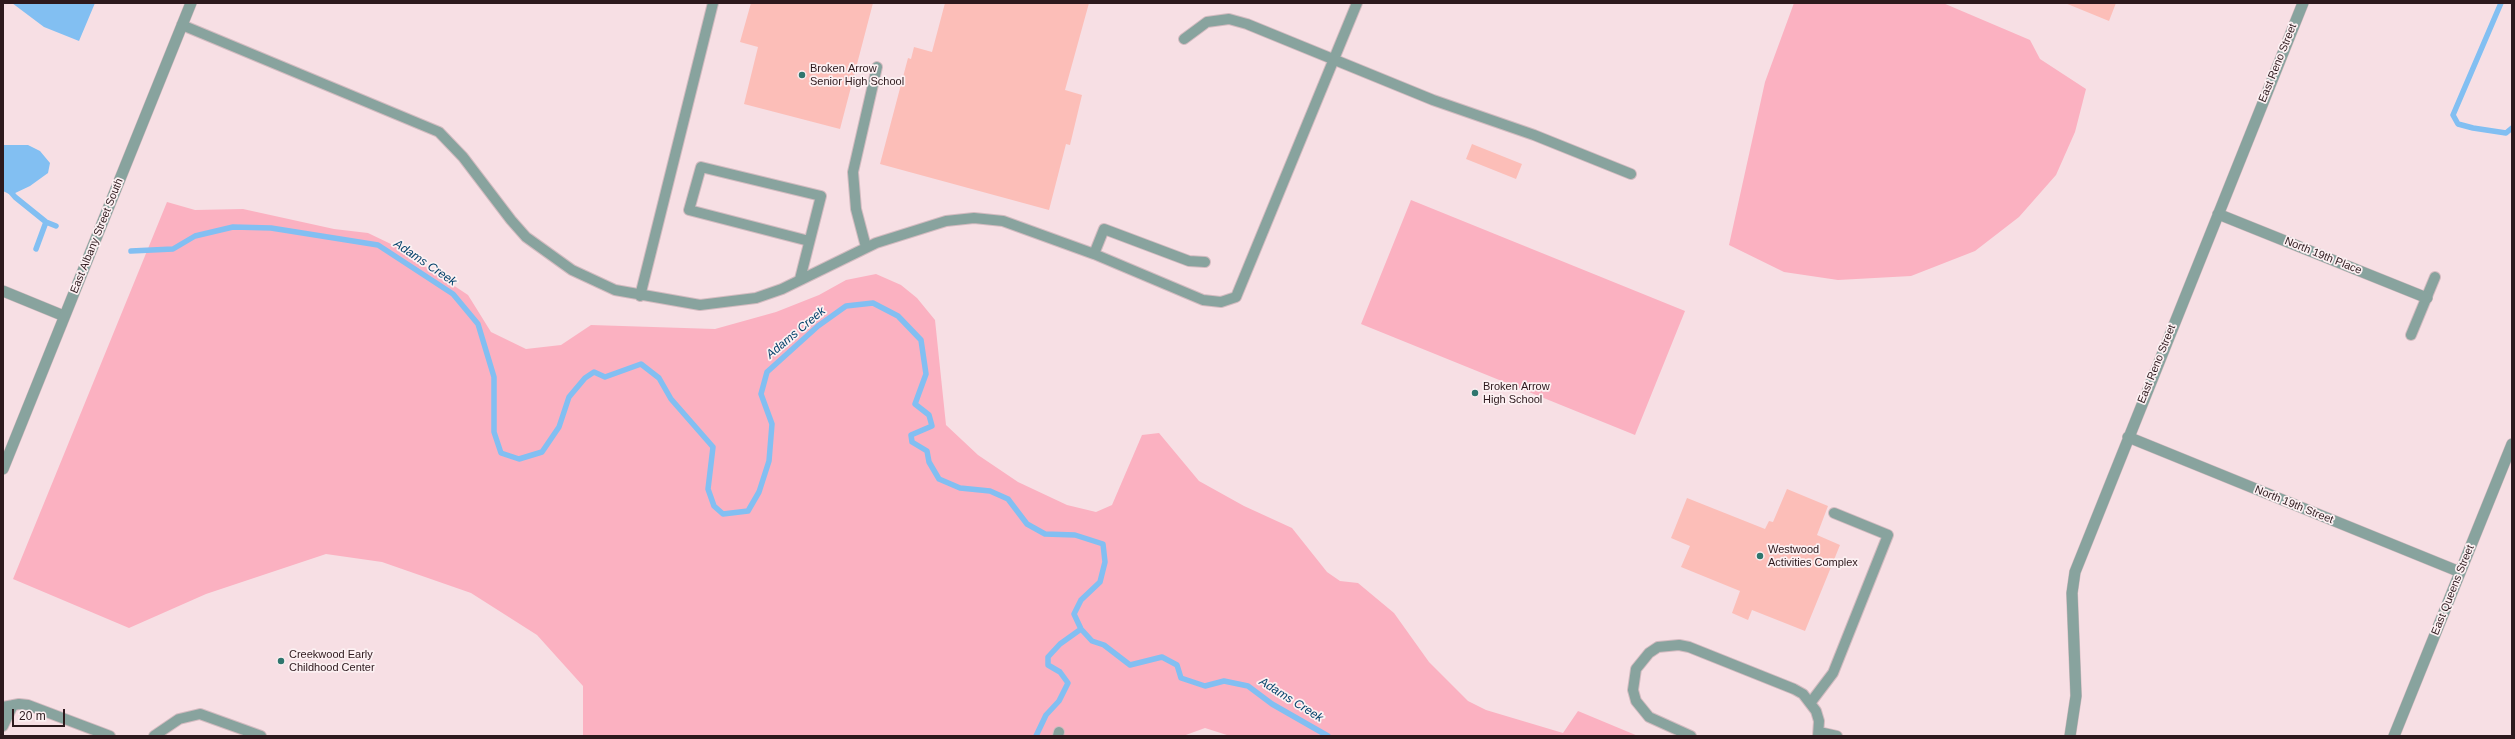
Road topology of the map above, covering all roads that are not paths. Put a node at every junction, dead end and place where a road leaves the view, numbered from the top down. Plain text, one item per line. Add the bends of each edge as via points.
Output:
1 (191, 3) edge
2 (713, 3) edge
3 (1357, 3) edge
4 (2303, 3) edge
5 (182, 25) junction
6 (1184, 38) dead end
7 (1335, 59) junction
8 (876, 67) dead end
9 (1631, 174) dead end
10 (2218, 214) junction
11 (809, 241) junction
12 (866, 247) junction
13 (1094, 254) junction
14 (1205, 262) dead end
15 (2436, 277) dead end
16 (800, 279) junction
17 (3, 291) edge
18 (640, 296) junction
19 (2427, 298) junction
20 (64, 316) junction
21 (2411, 335) dead end
22 (2128, 437) junction
23 (2512, 444) edge
24 (3, 469) edge
25 (1834, 513) dead end
26 (2460, 572) junction
27 (1811, 702) junction
28 (8, 706) edge
29 (3, 726) edge
30 (1818, 734) edge
31 (110, 736) edge
32 (154, 736) edge
33 (261, 736) edge
34 (1691, 736) edge
35 (1838, 736) edge
36 (2070, 736) edge
37 (2394, 736) edge

1 - 5 street, East Albany Street South
2 - 18 lane
3 - 7 lane
4 - 10 street, East Reno Street
5 - 18 lane via 438,132 463,157 526,237 572,270 594,282
5 - 20 street, East Albany Street South
6 - 7 lane via 1207,22 1229,20 1247,24
7 - 9 lane via 1433,100 1534,135
7 - 13 lane via 1236,296 1221,302 1203,300
8 - 12 lane via 853,172 856,209
10 - 19 street, North 19th Place
10 - 22 street, East Reno Street
11 - 11 lane via 821,196 701,166 689,210
11 - 16 lane
12 - 13 lane via 946,221 974,218 1003,221
12 - 16 lane
13 - 14 lane via 1104,229 1189,261
15 - 19 lane
16 - 18 lane via 782,289 756,298 700,305
17 - 20 street
19 - 21 lane
20 - 24 street, East Albany Street South
22 - 26 street, North 19th Street
22 - 36 street, East Reno Street via 2072,582 2076,696
23 - 26 street, East Queens Street
25 - 27 lane via 1888,535 1833,673
26 - 37 street, East Queens Street
27 - 30 lane via 1819,721
27 - 34 lane via 1794,689 1689,647 1679,644 1658,647 1641,660 1636,670 1633,685 1636,701 1649,718
28 - 29 lane
28 - 31 lane via 28,705
30 - 35 lane
32 - 33 lane via 179,718 200,714

